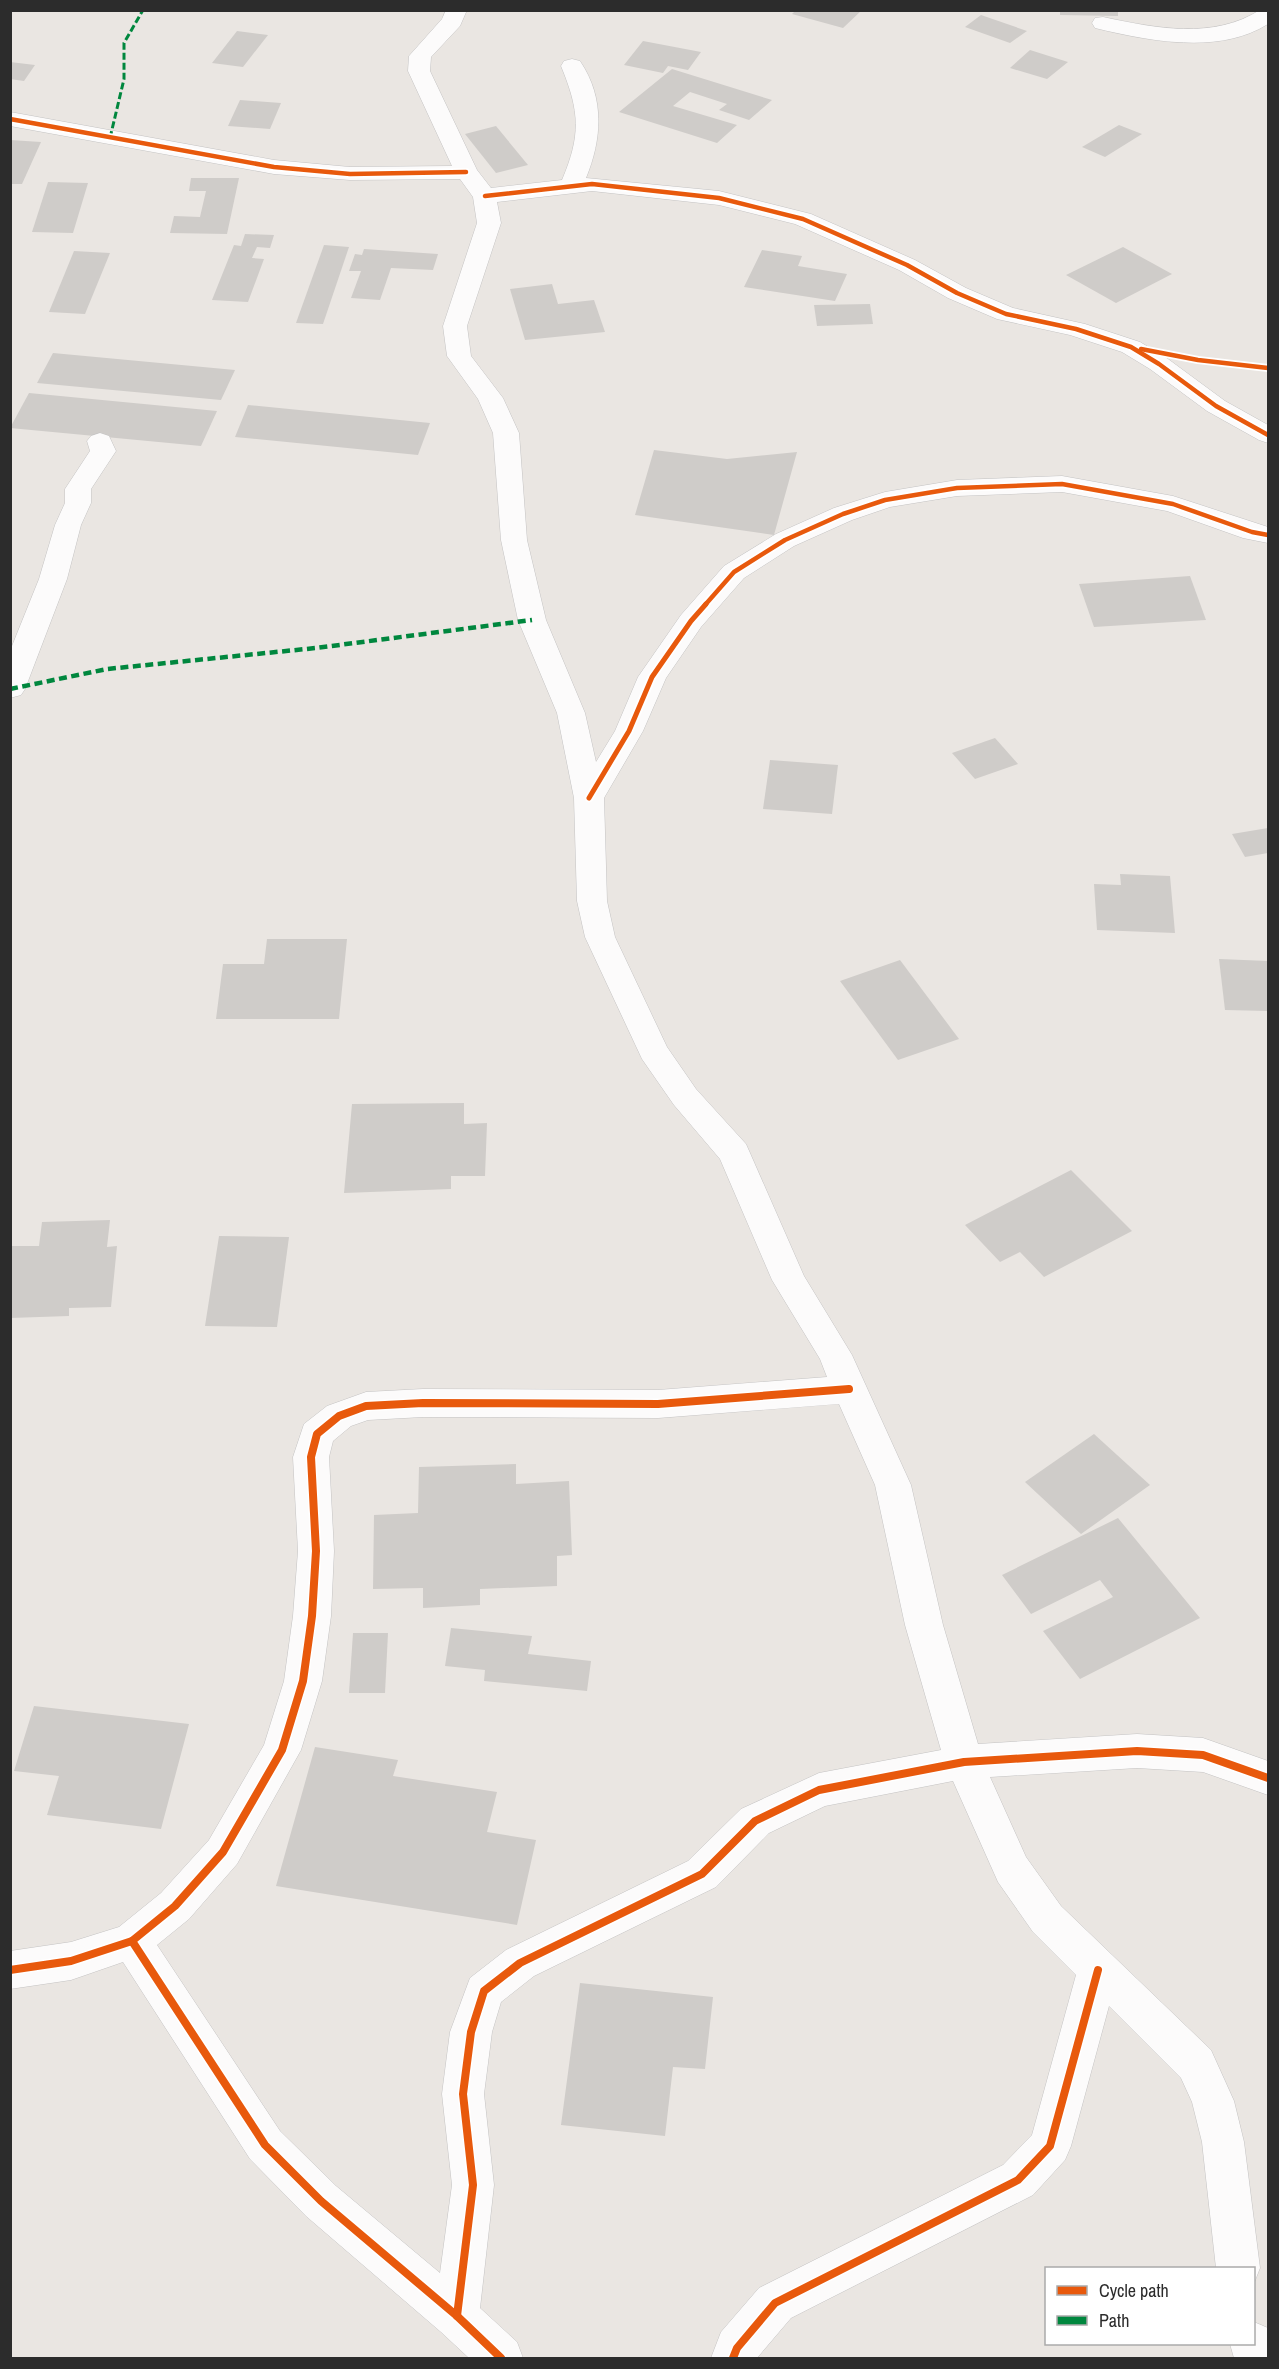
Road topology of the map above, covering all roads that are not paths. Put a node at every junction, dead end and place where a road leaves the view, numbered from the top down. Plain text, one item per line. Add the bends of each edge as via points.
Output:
1 (457, 10) edge
2 (1269, 15) edge
3 (1103, 23) dead end
4 (572, 66) dead end
5 (10, 119) edge
6 (476, 184) junction
7 (571, 186) junction
8 (1269, 435) edge
9 (100, 441) dead end
10 (1269, 536) edge
11 (11, 689) edge
12 (589, 798) junction
13 (849, 1389) junction
14 (964, 1762) junction
15 (1269, 1778) edge
16 (132, 1941) junction
17 (10, 1970) edge
18 (1098, 1970) junction
19 (1238, 2267) edge
20 (457, 2316) junction
21 (501, 2358) edge
22 (733, 2358) edge

1 - 6 street via 420,56 419,71
2 - 3 street via 1238,31 1204,35 1166,34
4 - 7 street via 586,98 591,123 585,153
5 - 6 street via 168,150 310,171
6 - 7 street
6 - 12 street via 489,223 455,326 459,357 490,398 506,433 519,563 532,620 571,713
7 - 8 street via 592,184 719,198 803,219 1006,314 1131,346 1216,406
9 - 11 street via 103,451 78,489 78,503 53,579
10 - 12 street via 1173,504 1062,484 957,488 885,500 843,514 785,540 734,572 691,621 652,678 629,731
12 - 13 street via 592,900 600,937 653,1051 734,1153 789,1280 835,1355
13 - 14 street via 893,1485 924,1624
13 - 16 street via 658,1404 366,1406 339,1416 317,1434 311,1457 316,1551 312,1616 303,1681 282,1750 223,1852 175,1906
14 - 15 street via 1137,1751 1203,1755
14 - 18 street via 1012,1869 1047,1919
14 - 20 street via 819,1790 755,1821 702,1874 520,1964 484,1991 471,2032 463,2094 473,2185
16 - 17 street via 71,1960
16 - 20 street via 265,2145 321,2201
18 - 19 street via 1196,2064 1213,2101 1223,2142
18 - 22 street via 1050,2146 1018,2180 775,2302
20 - 21 street

